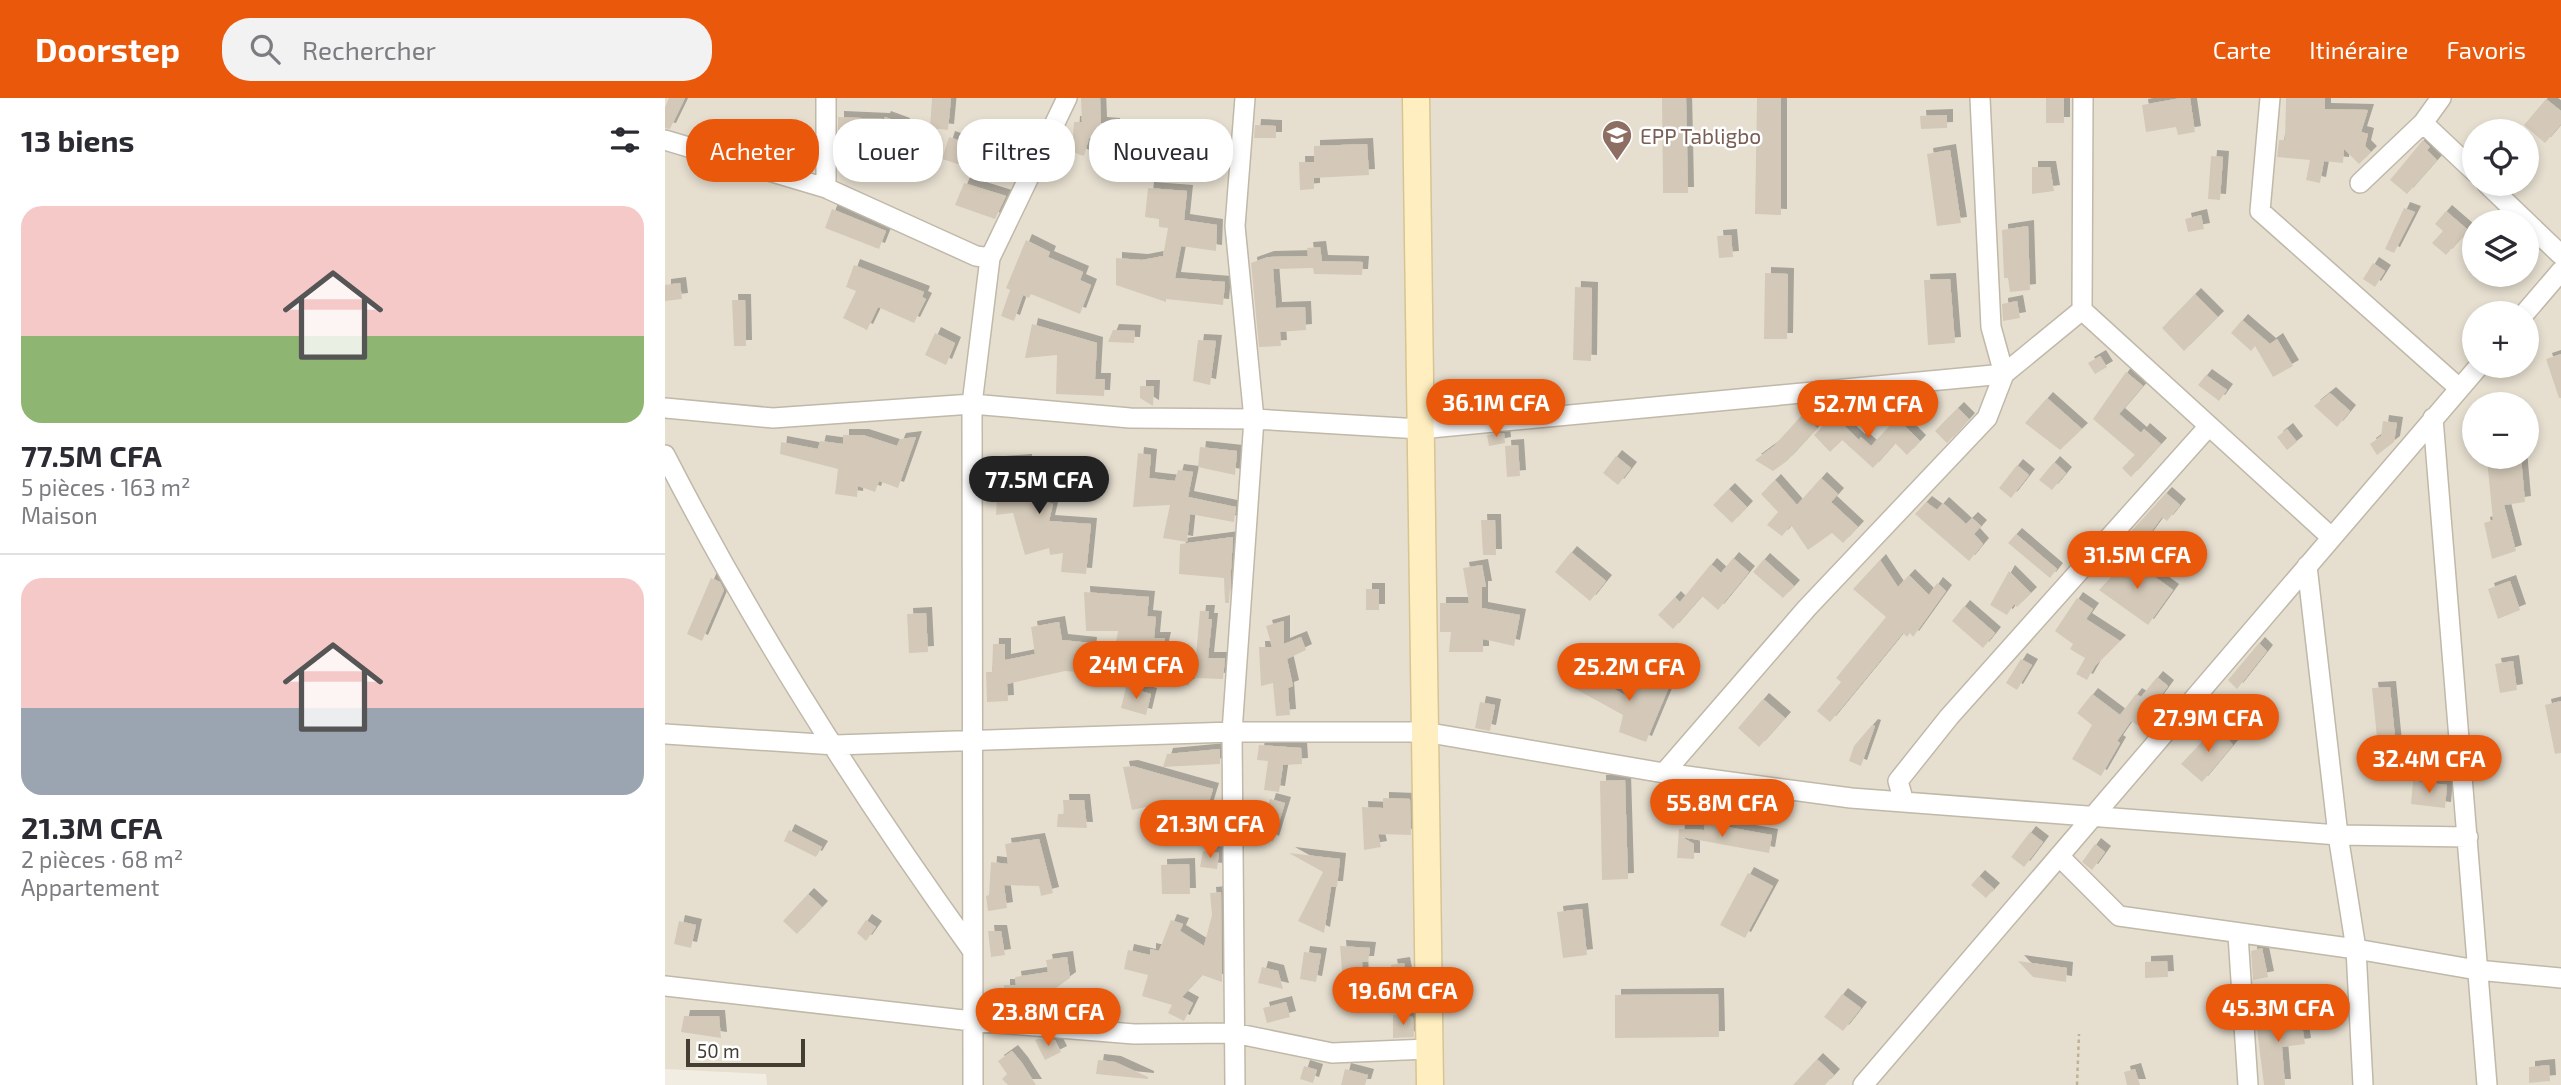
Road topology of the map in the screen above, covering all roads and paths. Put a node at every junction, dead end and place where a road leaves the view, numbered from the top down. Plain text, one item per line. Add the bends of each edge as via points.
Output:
1 (826, 98) edge
2 (1067, 98) edge
3 (1245, 98) edge
4 (1416, 98) edge
5 (1980, 98) edge
6 (2084, 98) edge
7 (2270, 98) edge
8 (2441, 98) edge
9 (2423, 123) junction
10 (665, 140) edge
11 (2462, 160) edge
12 (2360, 183) dead end
13 (826, 188) junction
14 (2500, 196) edge
15 (2561, 255) edge
16 (983, 257) junction
17 (2561, 271) edge
18 (2535, 301) edge
19 (2082, 310) junction
20 (2004, 374) junction
21 (2468, 378) edge
22 (2459, 388) junction
23 (972, 404) junction
24 (665, 408) edge
25 (2433, 418) junction
26 (1254, 419) junction
27 (2209, 426) junction
28 (1420, 429) junction
29 (665, 455) edge
30 (2331, 537) junction
31 (2307, 566) junction
32 (1232, 732) junction
33 (1424, 732) junction
34 (665, 734) edge
35 (972, 738) junction
36 (835, 745) junction
37 (1664, 773) junction
38 (1904, 802) junction
39 (2092, 817) junction
40 (2338, 835) junction
41 (2468, 838) junction
42 (2059, 856) junction
43 (2238, 935) junction
44 (2356, 949) junction
45 (972, 950) junction
46 (2477, 970) junction
47 (2561, 978) edge
48 (665, 986) edge
49 (972, 1021) junction
50 (1234, 1033) junction
51 (2079, 1034) dead end
52 (1428, 1049) junction
53 (973, 1085) edge
54 (1235, 1085) edge
55 (1430, 1085) edge
56 (1863, 1085) edge
57 (2077, 1085) edge
58 (2248, 1085) edge
59 (2363, 1085) edge
60 (2487, 1085) edge

1 - 13 street
2 - 16 street
3 - 26 street via 1235,226
4 - 28 main road
5 - 20 street via 1991,327
6 - 19 street
7 - 22 street via 2260,211
8 - 9 street
9 - 11 street
9 - 12 street
10 - 13 street
13 - 16 street
14 - 15 street
16 - 23 street via 986,291
17 - 18 street
19 - 20 street
19 - 27 street
20 - 28 street
20 - 37 street via 1987,418 1807,608
21 - 22 street
22 - 25 street
23 - 24 street via 773,418
23 - 26 street via 1130,418
23 - 35 street
25 - 30 street
25 - 41 street
26 - 28 street
26 - 32 street
27 - 30 street
27 - 38 street via 1949,717 1898,781
28 - 33 main road
29 - 36 street via 697,519
30 - 31 street
31 - 39 street
31 - 40 street
32 - 33 street
32 - 35 street
32 - 50 street
33 - 37 street
33 - 52 main road
34 - 36 street
35 - 36 street
35 - 45 street
36 - 45 street
37 - 38 street
38 - 39 street
39 - 40 street
39 - 42 street
40 - 41 street
40 - 44 street
41 - 46 street
42 - 43 street via 2119,916
42 - 56 street
43 - 44 street
43 - 58 street
44 - 46 street
44 - 59 street
45 - 49 street
46 - 47 street
46 - 60 street
48 - 49 street
49 - 50 street via 1134,1034
49 - 53 street
50 - 52 street via 1332,1053
50 - 54 street
51 - 57 path
52 - 55 main road

